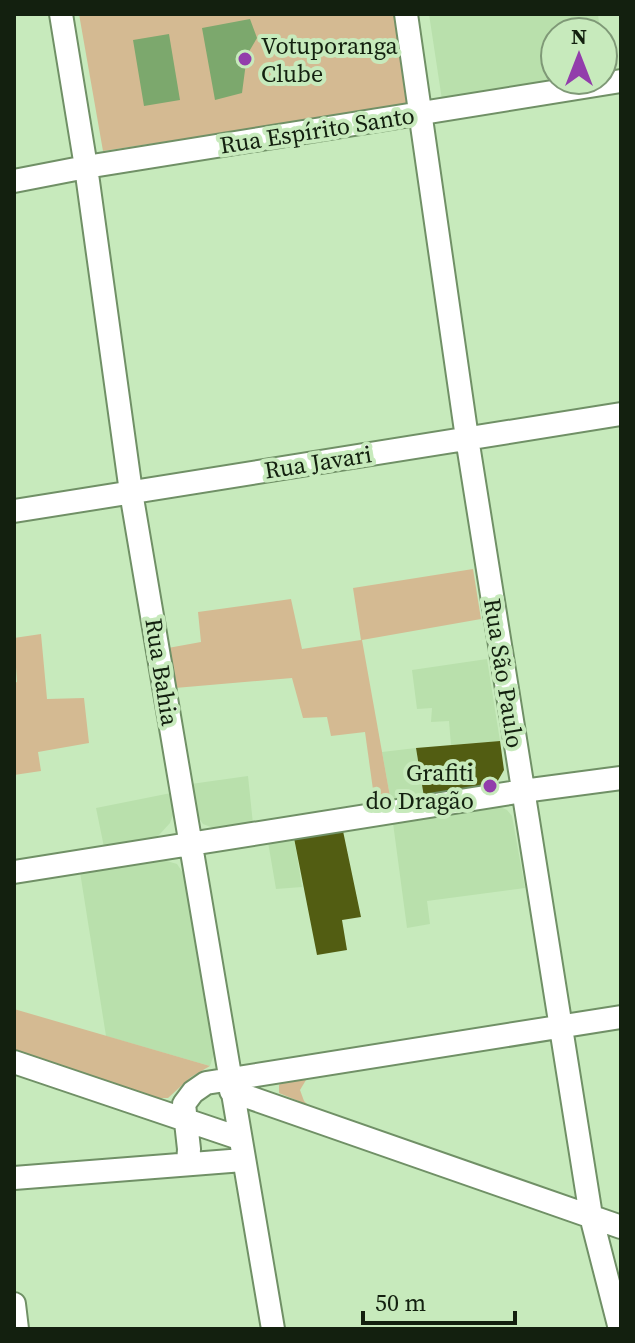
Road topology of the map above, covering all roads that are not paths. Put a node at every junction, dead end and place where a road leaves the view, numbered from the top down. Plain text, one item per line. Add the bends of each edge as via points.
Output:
1 (61, 14) edge
2 (406, 14) edge
3 (621, 81) edge
4 (423, 113) junction
5 (86, 167) junction
6 (14, 181) edge
7 (621, 414) edge
8 (467, 438) junction
9 (131, 492) junction
10 (14, 511) edge
11 (621, 778) edge
12 (523, 791) junction
13 (190, 844) junction
14 (14, 872) edge
15 (621, 1017) edge
16 (560, 1027) junction
17 (14, 1062) edge
18 (277, 1072) junction
19 (230, 1085) junction
20 (278, 1107) junction
21 (186, 1120) junction
22 (241, 1149) junction
23 (188, 1164) junction
24 (14, 1178) edge
25 (591, 1216) junction
26 (621, 1227) edge
27 (14, 1304) edge
28 (17, 1329) edge
29 (273, 1329) edge
30 (620, 1329) edge

1 - 5 street, Rua Bahia
2 - 4 street, Rua São Paulo
3 - 4 street, Rua Espírito Santo
4 - 5 street, Rua Espírito Santo
4 - 8 street, Rua São Paulo
5 - 6 street, Rua Espírito Santo
5 - 9 street, Rua Bahia
7 - 8 street, Rua Javari
8 - 9 street, Rua Javari
8 - 12 street, Rua São Paulo
9 - 10 street, Rua Javari
9 - 13 street, Rua Bahia
11 - 12 street
12 - 13 street
12 - 16 street, Rua São Paulo
13 - 14 street
13 - 19 street, Rua Bahia
15 - 16 street
16 - 18 street
16 - 25 street, Rua São Paulo
17 - 21 street
18 - 19 street
18 - 20 street via 267,1090
19 - 20 street
19 - 21 street via 206,1083 193,1092 184,1104
19 - 22 street, Rua Bahia
20 - 25 street
21 - 22 street
21 - 23 street
22 - 23 street
22 - 29 street, Rua Bahia
23 - 24 street
25 - 26 street
25 - 30 street, Rua São Paulo
27 - 28 street

